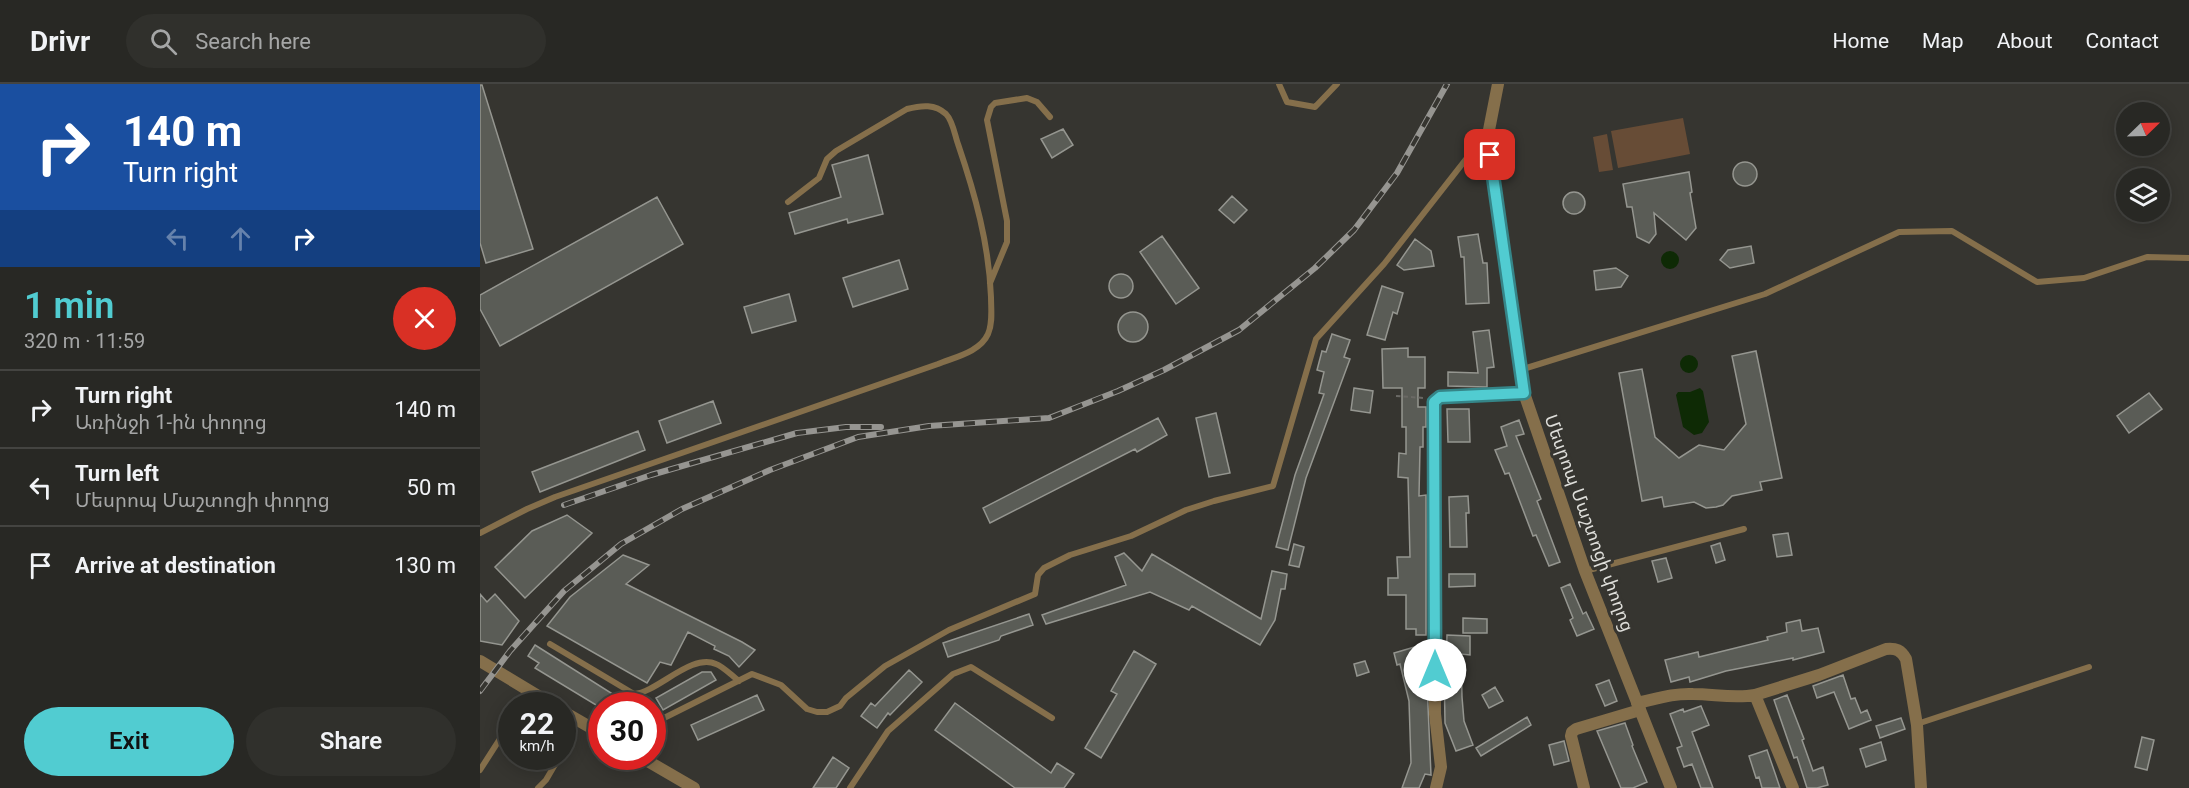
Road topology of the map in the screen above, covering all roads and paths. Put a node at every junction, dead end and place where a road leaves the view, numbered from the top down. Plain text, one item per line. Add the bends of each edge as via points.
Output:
1 (1279, 84) edge
2 (1337, 84) edge
3 (1498, 84) edge
4 (1050, 117) dead end
5 (1489, 130) junction
6 (788, 202) dead end
7 (2189, 258) edge
8 (990, 283) junction
9 (1520, 371) junction
10 (1524, 393) junction
11 (1396, 396) dead end
12 (1436, 399) junction
13 (1744, 529) dead end
14 (480, 533) edge
15 (1585, 571) junction
16 (550, 644) dead end
17 (480, 661) edge
18 (2089, 667) dead end
19 (739, 681) junction
20 (530, 691) edge
21 (1755, 695) junction
22 (1638, 707) junction
23 (666, 717) edge
24 (1052, 718) dead end
25 (1917, 724) junction
26 (498, 742) edge
27 (480, 770) edge
28 (552, 770) edge
29 (663, 770) edge
30 (538, 788) edge
31 (694, 788) edge
32 (850, 788) edge
33 (1436, 788) edge
34 (1584, 788) edge
35 (1671, 788) edge
36 (1793, 788) edge
37 (1920, 788) edge

1 - 2 lane via 1287,102 1315,106
3 - 5 street, Մեսրոպ Մաշտոցի փողոց
4 - 8 lane via 1027,98 999,101 991,107 987,120 1007,221 1007,242
5 - 9 street, Մեսրոպ Մաշտոցի փողոց
5 - 19 lane via 1384,264 1316,339 1273,486 1186,510 1131,536 1070,555 1044,568 1038,575 1035,594 949,630 885,666 834,710 807,709 781,685 752,674
6 - 8 lane via 819,178 827,159 836,151 908,109 921,105 935,107 948,116 973,189
7 - 9 lane via 2147,257 2084,278 2037,282 1952,231 1899,231 1765,294
8 - 14 lane via 989,332 983,342 967,353 555,497
9 - 10 street, Մեսրոպ Մաշտոցի փողոց
10 - 12 street
10 - 15 street, Մեսրոպ Մաշտոցի փողոց
11 - 12 path
12 - 33 street via 1435,714 1441,767
13 - 15 lane
15 - 22 street, Մեսրոպ Մաշտոցի փողոց
16 - 19 lane via 634,694 699,663 715,663
17 - 20 street
18 - 25 lane
19 - 23 lane
21 - 22 street via 1739,698 1673,694
21 - 25 street via 1894,648 1906,659
21 - 36 street
22 - 34 street via 1572,732
22 - 35 street, Մեսրոպ Մաշտոցի փողոց
24 - 32 lane via 970,667 953,674 888,731
25 - 37 street
26 - 27 lane
28 - 30 lane
29 - 31 street

